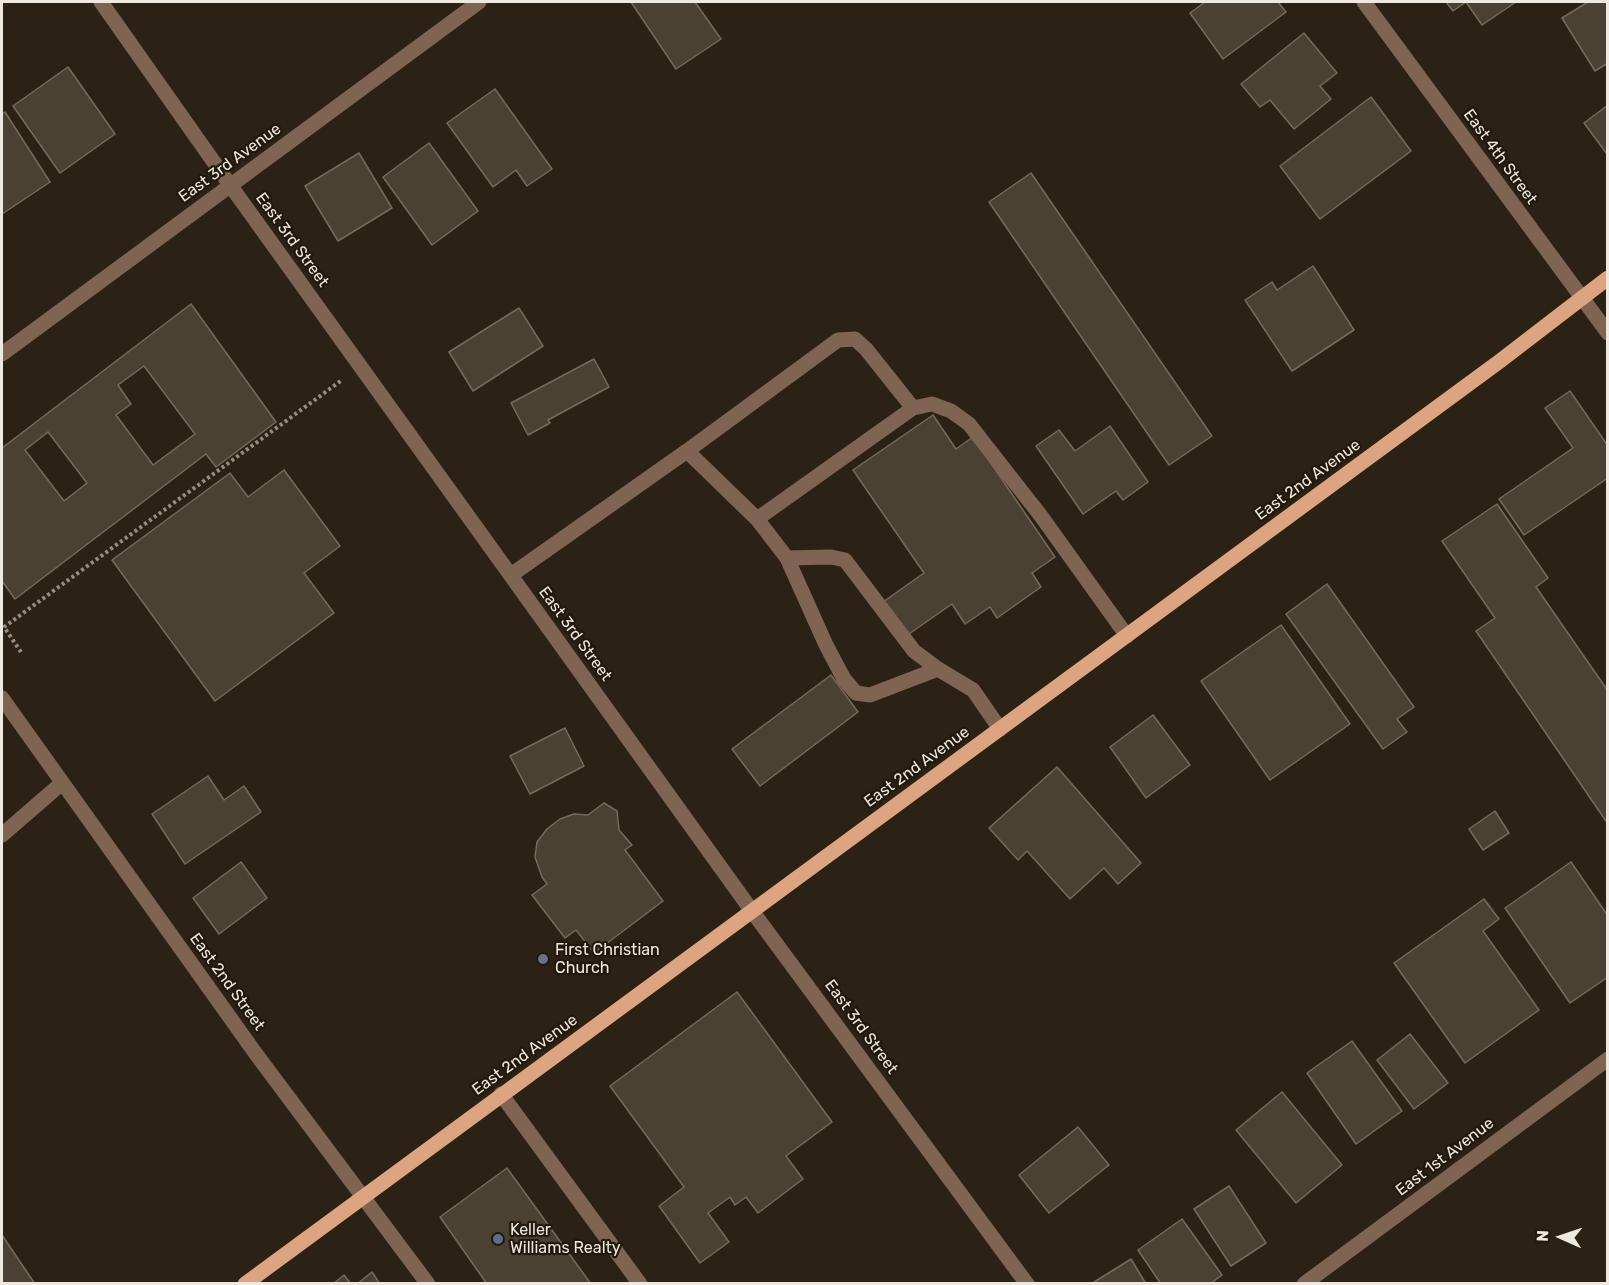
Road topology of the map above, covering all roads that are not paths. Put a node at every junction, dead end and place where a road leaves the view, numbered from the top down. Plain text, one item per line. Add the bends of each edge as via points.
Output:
1 (101, 2) edge
2 (479, 2) edge
3 (1364, 2) edge
4 (230, 185) junction
5 (1608, 278) edge
6 (1581, 297) junction
7 (1608, 333) edge
8 (2, 354) edge
9 (913, 408) junction
10 (687, 451) junction
11 (757, 519) junction
12 (787, 558) junction
13 (511, 575) junction
14 (1127, 636) junction
15 (938, 669) junction
16 (2, 698) edge
17 (1000, 729) junction
18 (62, 783) junction
19 (2, 834) edge
20 (752, 911) junction
21 (1608, 1059) edge
22 (501, 1094) junction
23 (364, 1196) junction
24 (246, 1284) edge
25 (428, 1284) edge
26 (640, 1284) edge
27 (1027, 1284) edge
28 (1304, 1284) edge

1 - 4 street, East 3rd Street
2 - 4 street, East 3rd Avenue
3 - 6 street, East 4th Street
4 - 8 street, East 3rd Avenue
4 - 13 street, East 3rd Street
5 - 6 main road, East 2nd Avenue
6 - 7 street, East 4th Street
6 - 14 main road, East 2nd Avenue
9 - 10 street via 855,339 838,340
9 - 11 street
9 - 14 street via 932,404 969,423
10 - 11 street
10 - 13 street
11 - 12 street
12 - 15 street via 845,560 915,651
12 - 15 street via 826,645 856,693 870,695
13 - 20 street, East 3rd Street
14 - 17 main road, East 2nd Avenue
15 - 17 street via 973,690
16 - 18 street, East 2nd Street
17 - 20 main road, East 2nd Avenue
18 - 19 street
18 - 23 street, East 2nd Street via 255,1054
20 - 22 main road, East 2nd Avenue
20 - 27 street, East 3rd Street
21 - 28 street, East 1st Avenue
22 - 23 main road, East 2nd Avenue
22 - 26 street
23 - 24 main road, East 2nd Avenue
23 - 25 street, East 2nd Street

